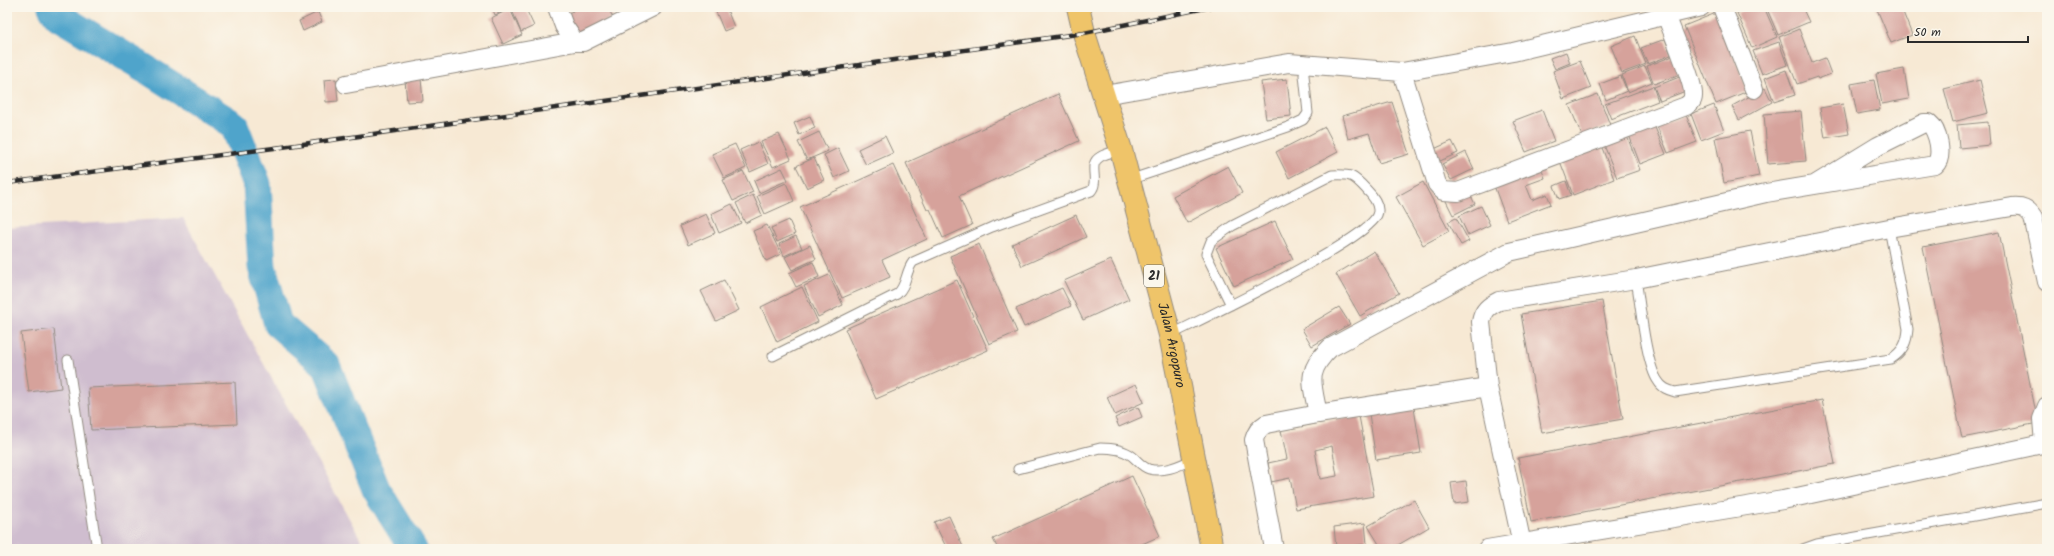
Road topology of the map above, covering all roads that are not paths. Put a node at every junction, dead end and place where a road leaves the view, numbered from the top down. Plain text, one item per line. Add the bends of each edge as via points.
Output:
1 (557, 7) edge
2 (653, 7) edge
3 (1078, 7) edge
4 (1701, 7) edge
5 (1722, 7) edge
6 (1666, 15) junction
7 (574, 42) junction
8 (1402, 72) junction
9 (1304, 75) dead end
10 (346, 84) dead end
11 (1754, 90) dead end
12 (1104, 95) junction
13 (1121, 150) junction
14 (1129, 180) junction
15 (1816, 184) junction
16 (1889, 228) junction
17 (1636, 279) junction
18 (2047, 282) edge
19 (1231, 305) junction
20 (1170, 335) junction
21 (773, 356) dead end
22 (68, 360) dead end
23 (1488, 387) junction
24 (2047, 406) edge
25 (1318, 414) junction
26 (2046, 443) edge
27 (1194, 459) junction
28 (1018, 469) dead end
29 (2047, 503) edge
30 (1522, 546) edge
31 (97, 549) edge
32 (1212, 549) edge
33 (1274, 549) edge
34 (1487, 549) edge
35 (1802, 549) edge

1 - 7 street via 564,26
2 - 7 street via 583,42
3 - 12 highway, Jalan Argopuro / 21
4 - 6 street
5 - 11 street
6 - 8 street via 1513,52
6 - 8 street via 1690,80 1694,94 1692,101 1686,106 1458,192 1443,192 1437,184
7 - 10 street
8 - 12 street via 1290,63
9 - 14 lane via 1308,113 1303,120
12 - 13 highway, Jalan Argopuro / 21
13 - 14 highway, Jalan Argopuro / 21
13 - 21 lane via 1095,160 1095,184 1091,191 992,227 913,262 903,287 897,294
14 - 20 highway, Jalan Argopuro / 21
15 - 15 street via 1935,165 1939,160 1935,131 1929,123 1924,123 1878,146
15 - 25 street via 1766,193 1509,252 1330,348 1320,358 1311,375
16 - 17 street
16 - 17 lane via 1908,328 1907,341 1900,353 1891,358 1676,392 1666,389 1657,381 1651,366
16 - 18 street via 2021,206 2033,217
17 - 23 street via 1499,300 1490,306 1483,313 1481,322
19 - 19 lane via 1306,265 1369,227 1378,215 1374,198 1354,176 1332,175 1232,226 1211,240 1206,254
19 - 20 lane
20 - 27 highway, Jalan Argopuro / 21
22 - 31 lane
23 - 25 street
23 - 30 street
24 - 26 street via 2042,419
25 - 33 street via 1266,424 1255,433 1254,440
26 - 30 street via 1783,500
27 - 28 lane via 1170,469 1154,470 1141,465 1123,451 1100,448
27 - 32 highway, Jalan Argopuro / 21
29 - 35 lane via 1817,544
30 - 34 street

